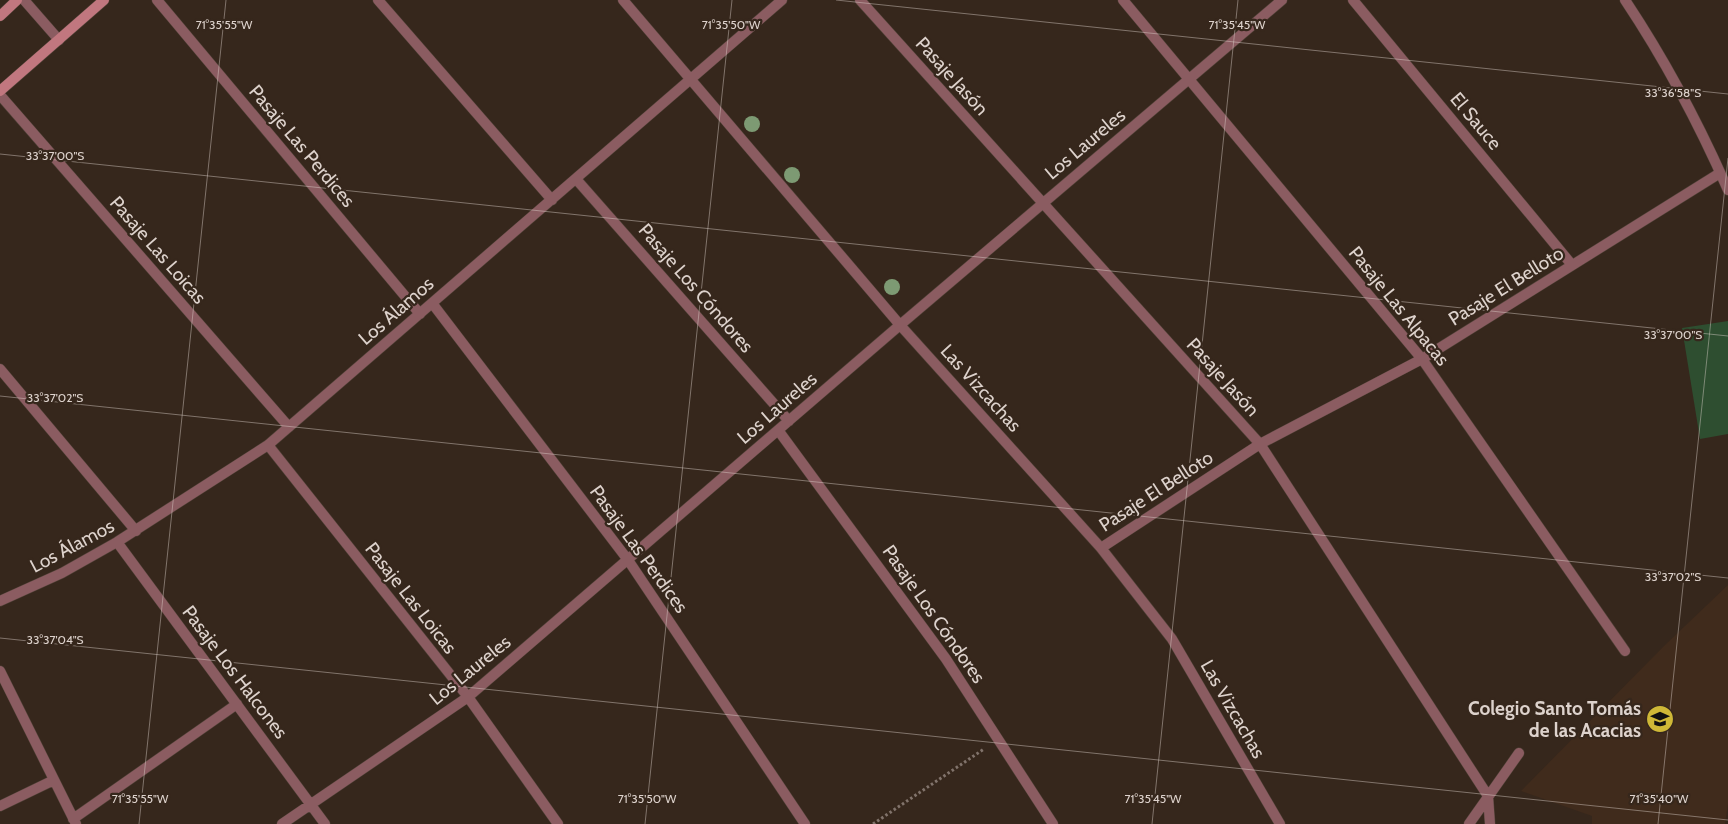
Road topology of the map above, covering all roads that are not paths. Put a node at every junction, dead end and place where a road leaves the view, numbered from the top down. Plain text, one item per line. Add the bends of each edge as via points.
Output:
1 (18, 0) edge
2 (24, 0) edge
3 (104, 0) edge
4 (157, 0) edge
5 (378, 0) edge
6 (623, 0) edge
7 (782, 0) edge
8 (860, 0) edge
9 (1123, 0) edge
10 (1282, 0) edge
11 (1353, 0) edge
12 (1625, 0) edge
13 (0, 16) edge
14 (59, 40) junction
15 (1189, 79) junction
16 (690, 80) junction
17 (0, 91) edge
18 (0, 96) edge
19 (1720, 173) junction
20 (576, 179) junction
21 (1728, 190) edge
22 (552, 200) junction
23 (1043, 203) junction
24 (1572, 265) junction
25 (432, 303) junction
26 (420, 314) junction
27 (900, 325) junction
28 (1422, 359) junction
29 (0, 369) edge
30 (789, 421) junction
31 (289, 427) junction
32 (778, 430) junction
33 (1260, 444) junction
34 (268, 445) junction
35 (136, 531) junction
36 (117, 542) junction
37 (1101, 548) junction
38 (628, 560) junction
39 (0, 601) edge
40 (1625, 651) dead end
41 (0, 671) edge
42 (468, 697) junction
43 (237, 704) junction
44 (1519, 753) dead end
45 (54, 780) junction
46 (1488, 796) junction
47 (312, 804) junction
48 (0, 806) edge
49 (74, 821) edge
50 (282, 824) edge
51 (325, 824) edge
52 (558, 824) edge
53 (804, 824) edge
54 (1053, 824) edge
55 (1280, 824) edge
56 (1469, 824) edge
57 (1490, 824) edge

1 - 13 main road
2 - 14 street
3 - 14 main road
4 - 26 street, Pasaje Las Perdices
5 - 22 street
6 - 16 street, Las Vizcachas
7 - 16 street, Los Álamos
8 - 23 street, Pasaje Jasón
9 - 15 street, Pasaje Las Alpacas
10 - 15 street, Los Laureles
11 - 24 street, El Sauce
12 - 19 street via 1673,79
14 - 17 main road
15 - 23 street, Los Laureles
15 - 28 street, Pasaje Las Alpacas
16 - 20 street, Los Álamos
16 - 27 street, Las Vizcachas
18 - 31 street, Pasaje Las Loicas
19 - 21 street
19 - 24 street, Pasaje El Belloto
20 - 22 street, Los Álamos
20 - 30 street, Pasaje Los Cóndores
22 - 25 street, Los Álamos
23 - 27 street, Los Laureles
23 - 33 street, Pasaje Jasón
24 - 28 street, Pasaje El Belloto
25 - 26 street, Los Álamos
25 - 38 street, Pasaje Las Perdices
26 - 31 street, Los Álamos
27 - 30 street, Los Laureles
27 - 37 street, Las Vizcachas
28 - 33 street, Pasaje El Belloto
28 - 40 street, Pasaje Las Alpacas
29 - 35 street
30 - 32 street, Los Laureles
31 - 34 street, Los Álamos
32 - 38 street, Los Laureles
32 - 54 street, Pasaje Los Cóndores via 946,659
33 - 37 street, Pasaje El Belloto
33 - 46 street, Pasaje Jasón
34 - 35 street, Los Álamos
34 - 42 street, Pasaje Las Loicas
35 - 36 street, Los Álamos
36 - 39 street, Los Álamos via 62,573
36 - 43 street, Pasaje Los Halcones
37 - 55 street, Las Vizcachas via 1172,639
38 - 42 street, Los Laureles
38 - 53 street, Pasaje Las Perdices
41 - 45 street
42 - 47 street, Los Laureles
42 - 52 street, Pasaje Las Loicas
43 - 47 street, Pasaje Los Halcones
43 - 49 street
44 - 46 street
45 - 48 street
45 - 49 street
46 - 56 street
46 - 57 street, Pasaje Jasón
47 - 50 street, Los Laureles
47 - 51 street, Pasaje Los Halcones

